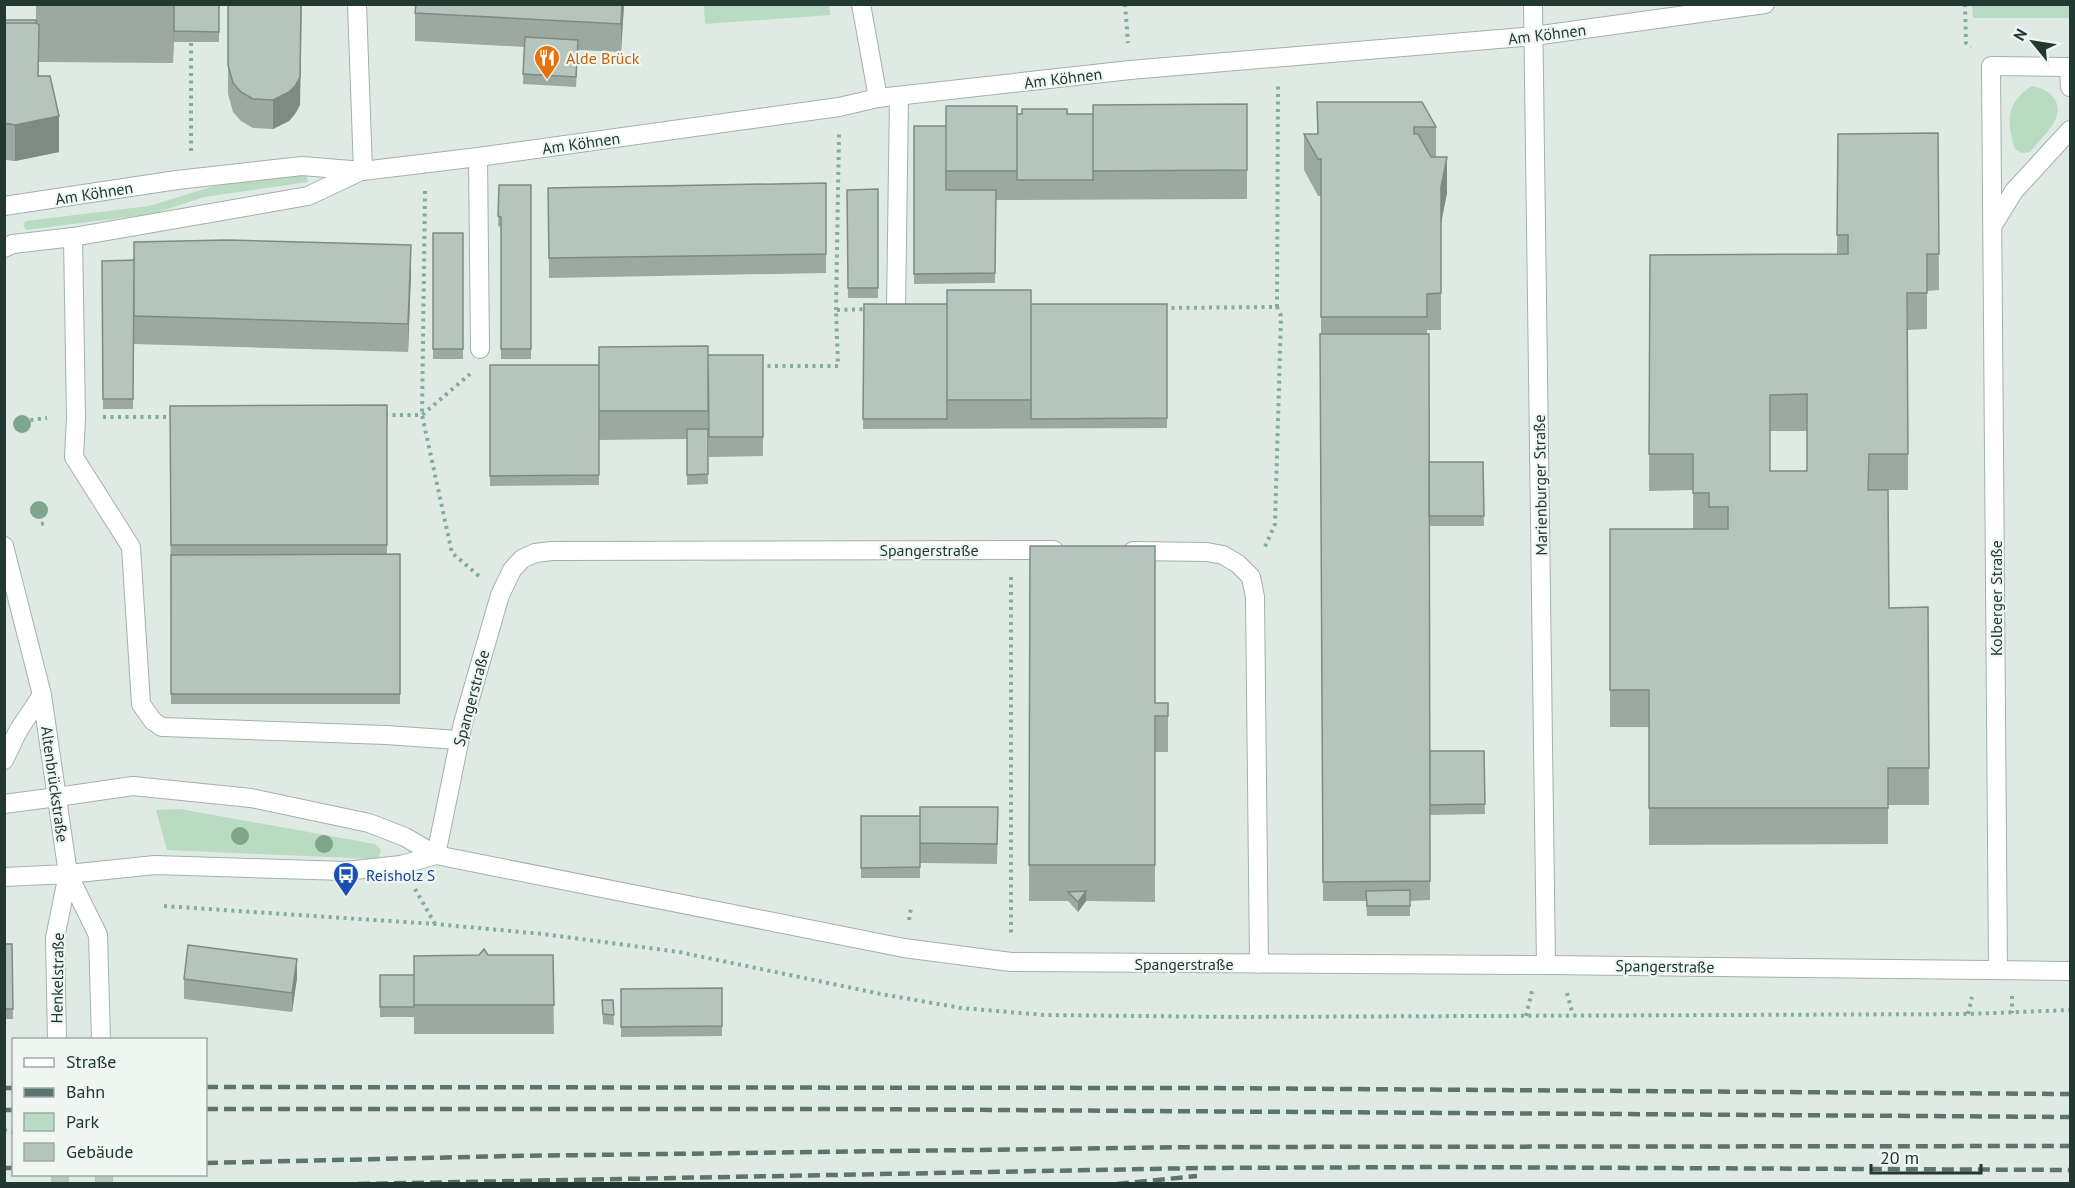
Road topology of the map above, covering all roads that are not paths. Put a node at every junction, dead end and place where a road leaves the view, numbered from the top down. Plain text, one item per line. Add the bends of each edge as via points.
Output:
1 (357, 4) edge
2 (861, 4) edge
3 (1533, 4) edge
4 (1765, 4) edge
5 (1534, 36) junction
6 (2070, 87) edge
7 (899, 97) junction
8 (878, 98) junction
9 (2070, 130) edge
10 (478, 157) junction
11 (363, 171) junction
12 (4, 206) edge
13 (1993, 225) junction
14 (73, 237) junction
15 (9, 246) edge
16 (896, 309) edge
17 (480, 349) dead end
18 (4, 546) edge
19 (1068, 550) edge
20 (1113, 551) edge
21 (42, 695) junction
22 (459, 741) junction
23 (4, 760) edge
24 (57, 797) junction
25 (4, 804) edge
26 (436, 855) junction
27 (68, 874) junction
28 (4, 877) edge
29 (1259, 964) junction
30 (1546, 965) junction
31 (1998, 970) junction
32 (2070, 971) edge
33 (57, 1038) edge
34 (101, 1038) edge

1 - 11 street
2 - 8 street
3 - 5 street, Marienburger Straße
4 - 5 street, Am Köhnen
5 - 7 street, Am Köhnen via 1130,70
5 - 30 street, Marienburger Straße
6 - 13 street, Kolberger Straße via 2069,68 1991,66
7 - 8 street, Am Köhnen
7 - 16 street
8 - 10 street, Am Köhnen via 839,107
9 - 13 street via 2014,192
10 - 11 street, Am Köhnen
10 - 17 street
11 - 12 street, Am Köhnen via 302,165
11 - 14 street, Am Köhnen via 308,196
13 - 31 street, Kolberger Straße
14 - 15 street, Am Köhnen
14 - 22 street via 74,457 131,547 141,704 153,721 162,727
18 - 21 street, Altenbrückstraße
19 - 22 street, Spangerstraße via 534,553 512,570 500,595
20 - 29 street via 1223,555 1251,577 1255,597
21 - 23 street, Altenbrückstraße
21 - 24 street, Altenbrückstraße
22 - 26 street, Spangerstraße
24 - 25 street, Spangerstraße
24 - 26 street, Spangerstraße via 133,786 251,798 369,823
24 - 27 street, Altenbrückstraße
26 - 27 street, Spangerstraße via 401,865 345,871 155,864
26 - 29 street, Spangerstraße via 904,948 1011,962
27 - 28 street, Spangerstraße
27 - 33 street, Henkelstraße via 55,938
27 - 34 street via 98,935
29 - 30 street, Spangerstraße
30 - 31 street, Spangerstraße
31 - 32 street, Spangerstraße

